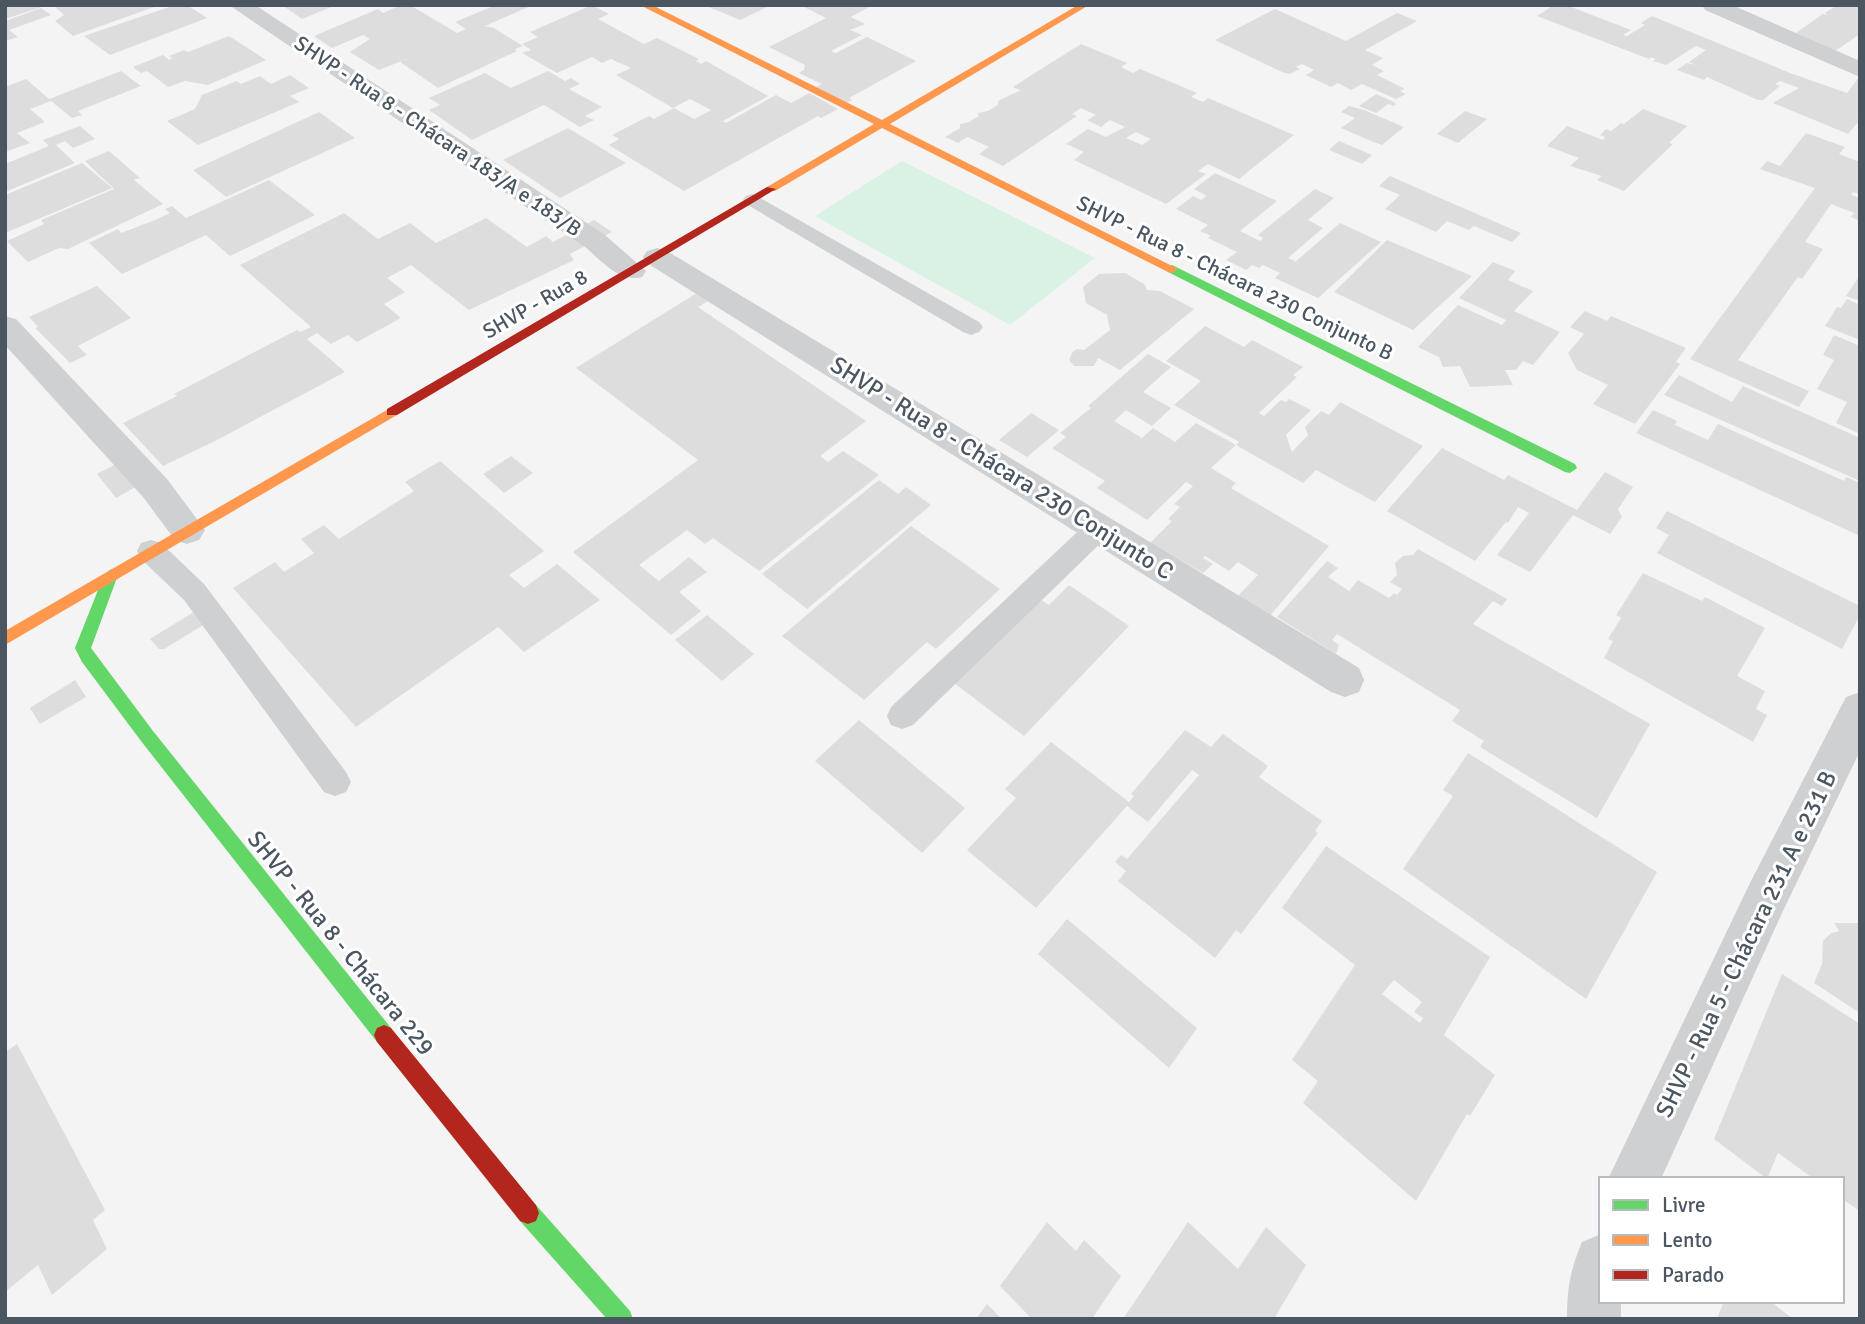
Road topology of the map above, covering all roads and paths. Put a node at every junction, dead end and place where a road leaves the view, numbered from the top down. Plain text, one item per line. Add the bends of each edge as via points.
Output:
1 (240, 5) edge
2 (645, 5) edge
3 (1085, 5) edge
4 (1713, 5) edge
5 (1860, 70) edge
6 (881, 124) junction
7 (753, 200) junction
8 (645, 264) junction
9 (5, 326) edge
10 (971, 327) dead end
11 (1570, 468) dead end
12 (1099, 527) junction
13 (187, 530) junction
14 (151, 551) junction
15 (111, 575) junction
16 (5, 639) edge
17 (1345, 680) dead end
18 (1860, 709) edge
19 (902, 716) dead end
20 (335, 782) dead end
21 (1635, 1177) edge
22 (1599, 1267) edge
23 (622, 1319) edge
24 (1594, 1319) edge

1 - 8 street, SHVP - Rua 8 - Chácara 183/A e 183/B via 595,241
2 - 6 street
3 - 6 street, SHVP - Rua 8
4 - 5 street
6 - 7 street, SHVP - Rua 8
6 - 11 street, SHVP - Rua 8 - Chácara 230 Conjunto B
7 - 8 street, SHVP - Rua 8
7 - 10 lane
8 - 12 street, SHVP - Rua 8 - Chácara 230 Conjunto C
8 - 13 street, SHVP - Rua 8
9 - 13 street via 155,488
12 - 17 street, SHVP - Rua 8 - Chácara 230 Conjunto C
12 - 19 lane
13 - 14 street, SHVP - Rua 8
14 - 15 street, SHVP - Rua 8
14 - 20 lane via 194,593
15 - 16 street, SHVP - Rua 8
15 - 23 street, SHVP - Rua 8 - Chácara 229 via 83,648 88,657 510,1193
18 - 21 street, SHVP - Rua 5 - Chácara 231 A e 231 B
22 - 24 street via 1594,1282

